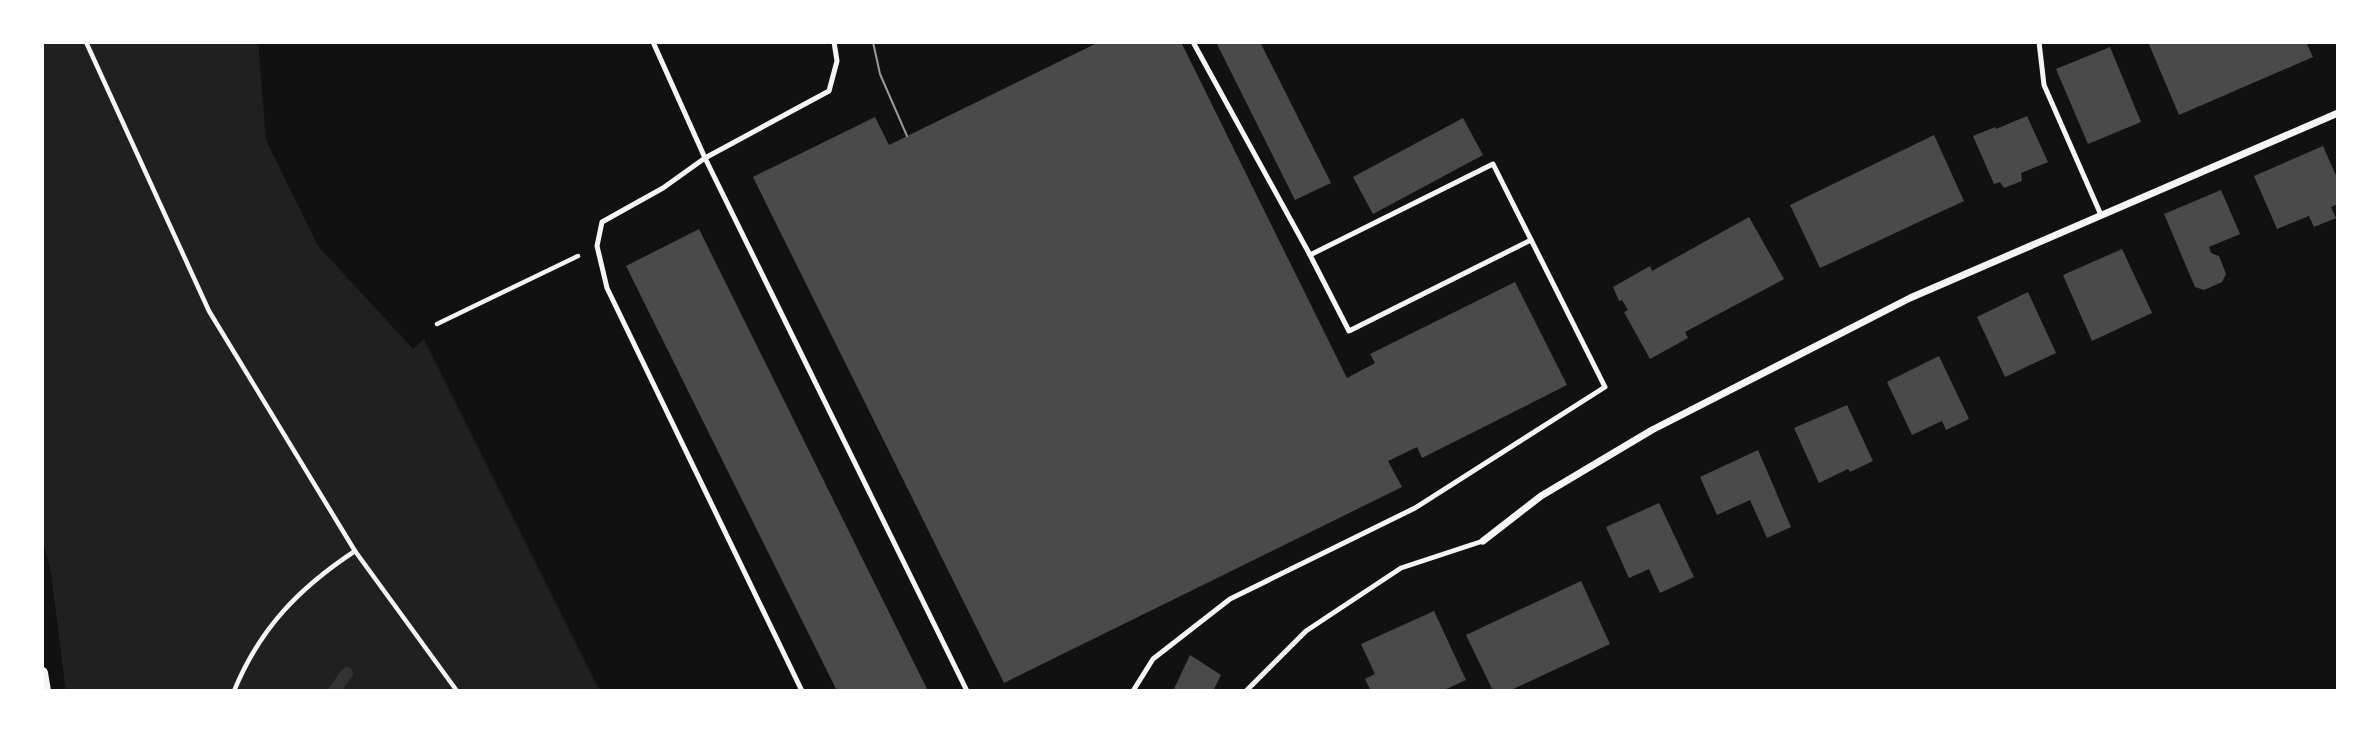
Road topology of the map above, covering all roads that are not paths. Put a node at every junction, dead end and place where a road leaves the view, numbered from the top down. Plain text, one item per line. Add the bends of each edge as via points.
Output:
1 (653, 42) edge
2 (834, 42) edge
3 (1193, 42) edge
4 (2039, 42) edge
5 (2338, 113) edge
6 (705, 158) junction
7 (2101, 215) junction
8 (1531, 240) junction
9 (1310, 255) junction
10 (1483, 541) joint
11 (42, 673) edge
12 (44, 691) edge
13 (802, 691) edge
14 (967, 691) edge
15 (1133, 691) edge
16 (1246, 691) edge

1 - 6 lane
2 - 6 lane via 837,61 829,91
3 - 9 lane
4 - 7 lane via 2044,85
5 - 7 street
6 - 13 lane via 602,222 597,246 607,288
6 - 14 lane
7 - 10 street via 1910,298 1652,430 1541,496
8 - 9 lane via 1349,331
8 - 9 lane via 1493,164
8 - 15 lane via 1605,387 1415,508 1230,599 1153,659
10 - 16 lane via 1401,568 1306,631
11 - 12 street

